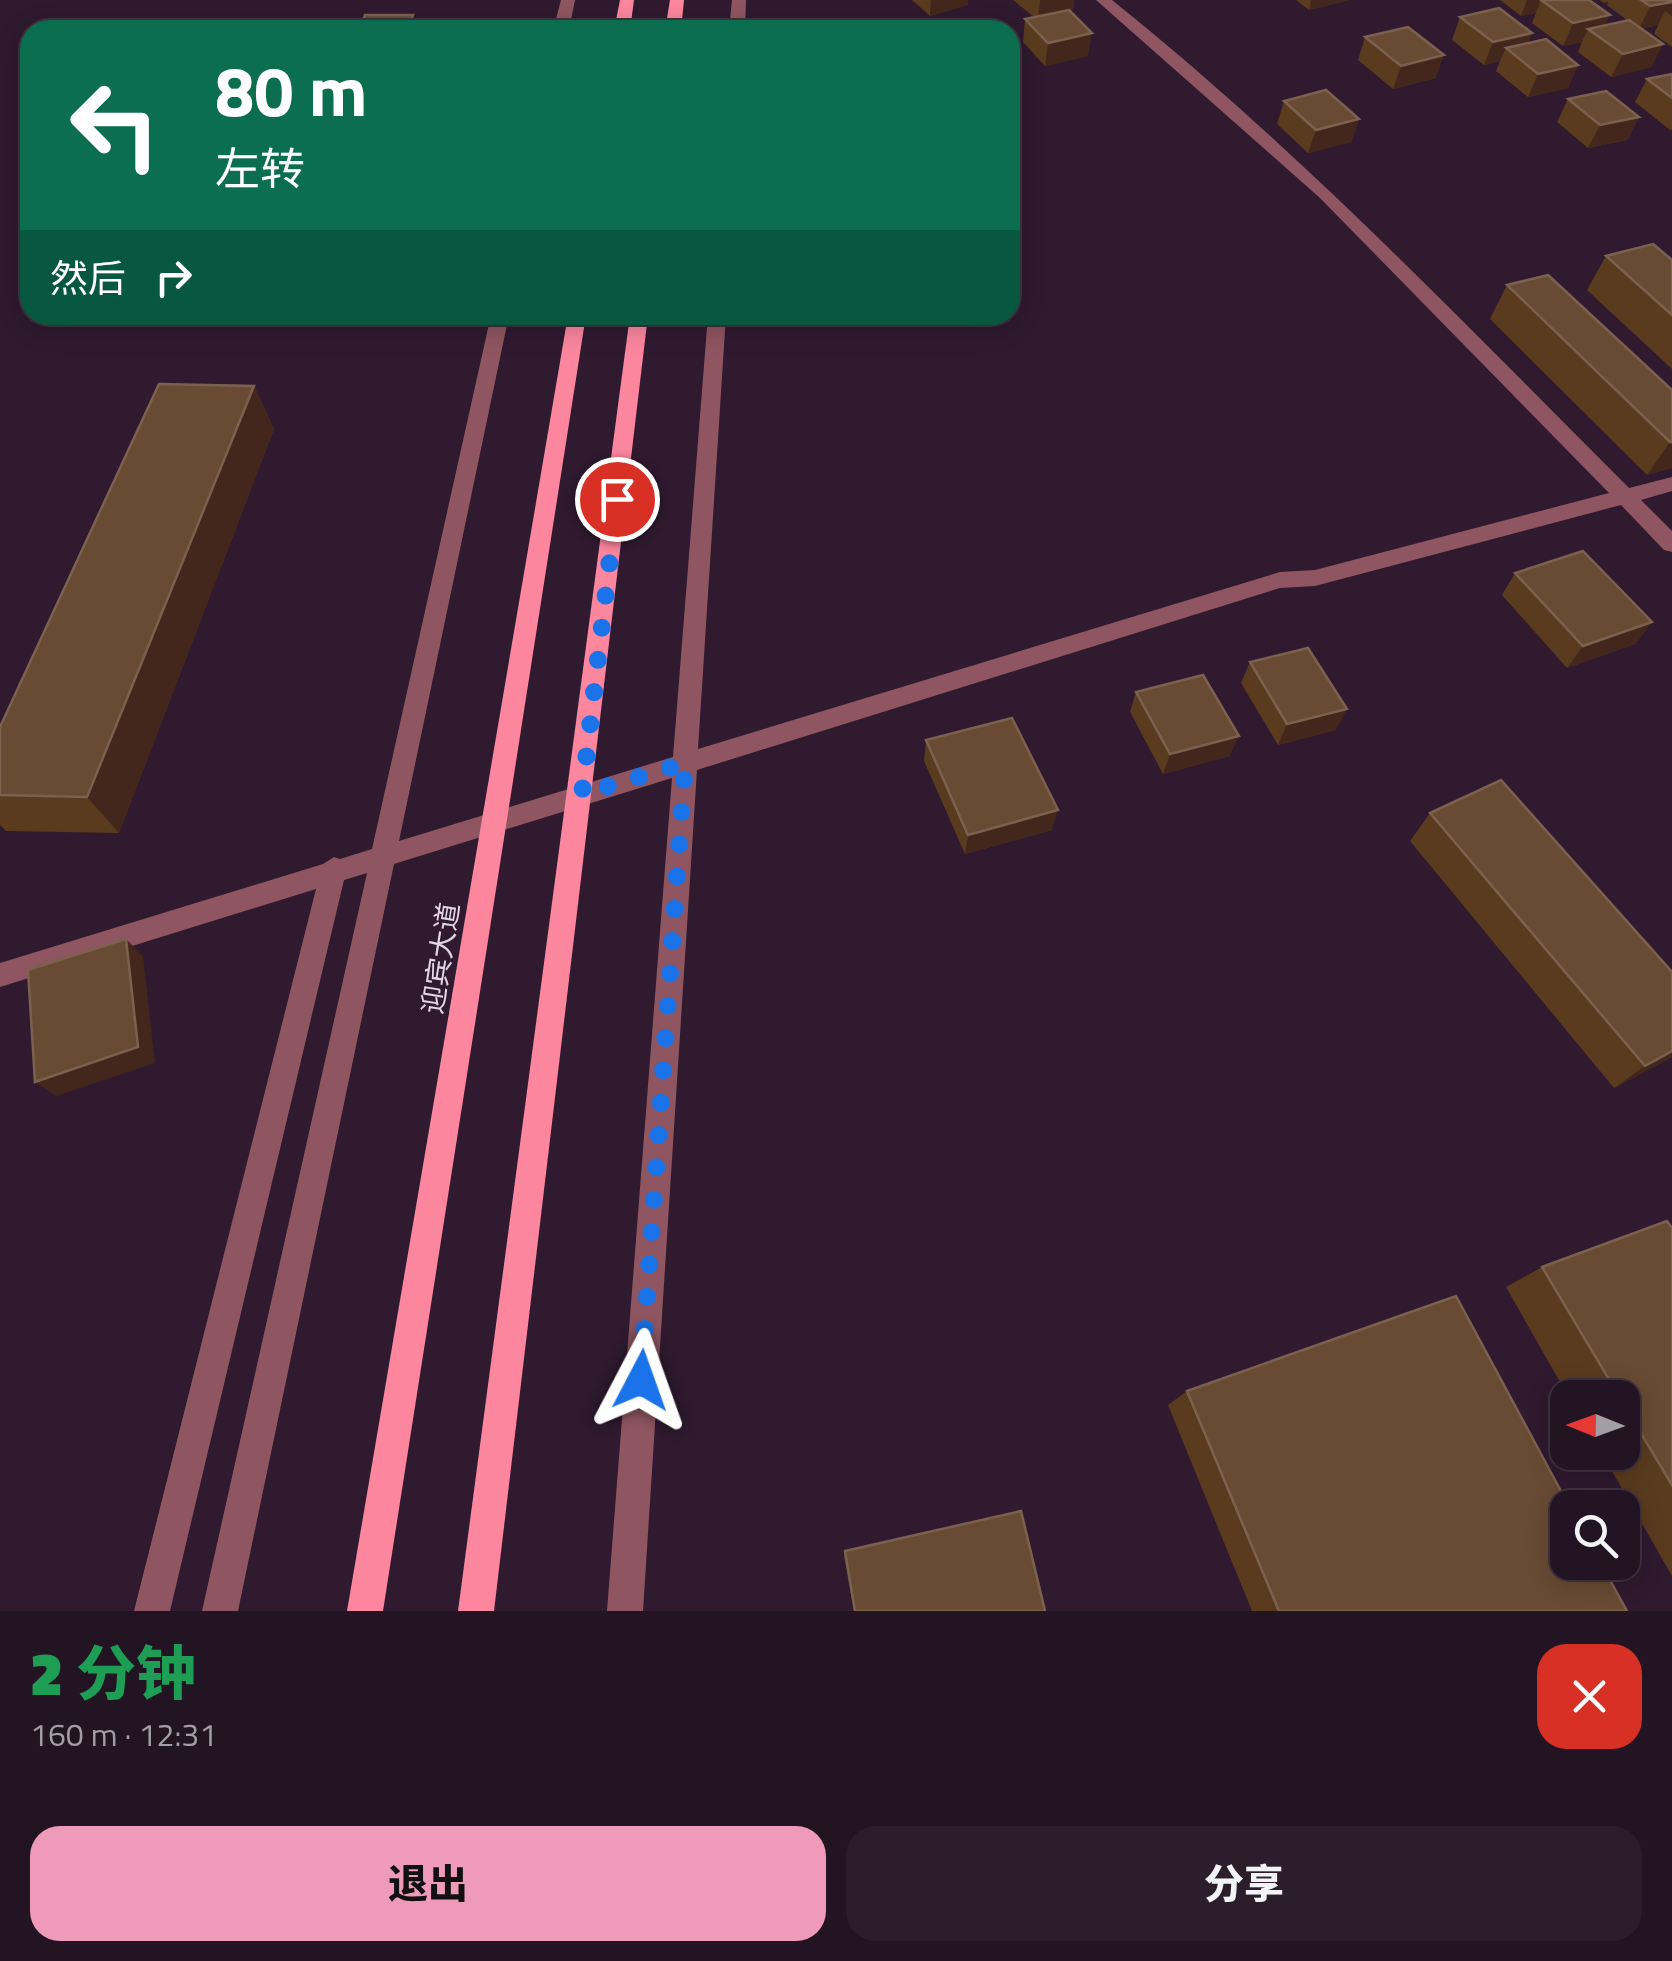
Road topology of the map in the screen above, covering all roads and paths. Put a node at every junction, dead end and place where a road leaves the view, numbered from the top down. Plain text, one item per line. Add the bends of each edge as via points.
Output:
1 (1103, 0) edge
2 (498, 325) edge
3 (575, 325) edge
4 (638, 325) edge
5 (716, 325) edge
6 (1672, 484) edge
7 (1626, 498) junction
8 (1672, 544) edge
9 (685, 763) junction
10 (582, 794) junction
11 (496, 819) junction
12 (384, 853) junction
13 (334, 868) junction
14 (0, 974) edge
15 (152, 1611) edge
16 (220, 1611) edge
17 (365, 1611) edge
18 (476, 1611) edge
19 (624, 1611) edge

1 - 7 street via 1348,211
2 - 12 street
3 - 11 main road, 迎宾大道
4 - 10 main road
5 - 9 street
6 - 7 street
7 - 8 street
7 - 9 street via 1315,578 1280,580
9 - 10 street
9 - 19 street
10 - 11 street
10 - 18 main road
11 - 12 street
11 - 17 main road, 迎宾大道
12 - 13 street
12 - 16 street
13 - 14 street
13 - 15 street

